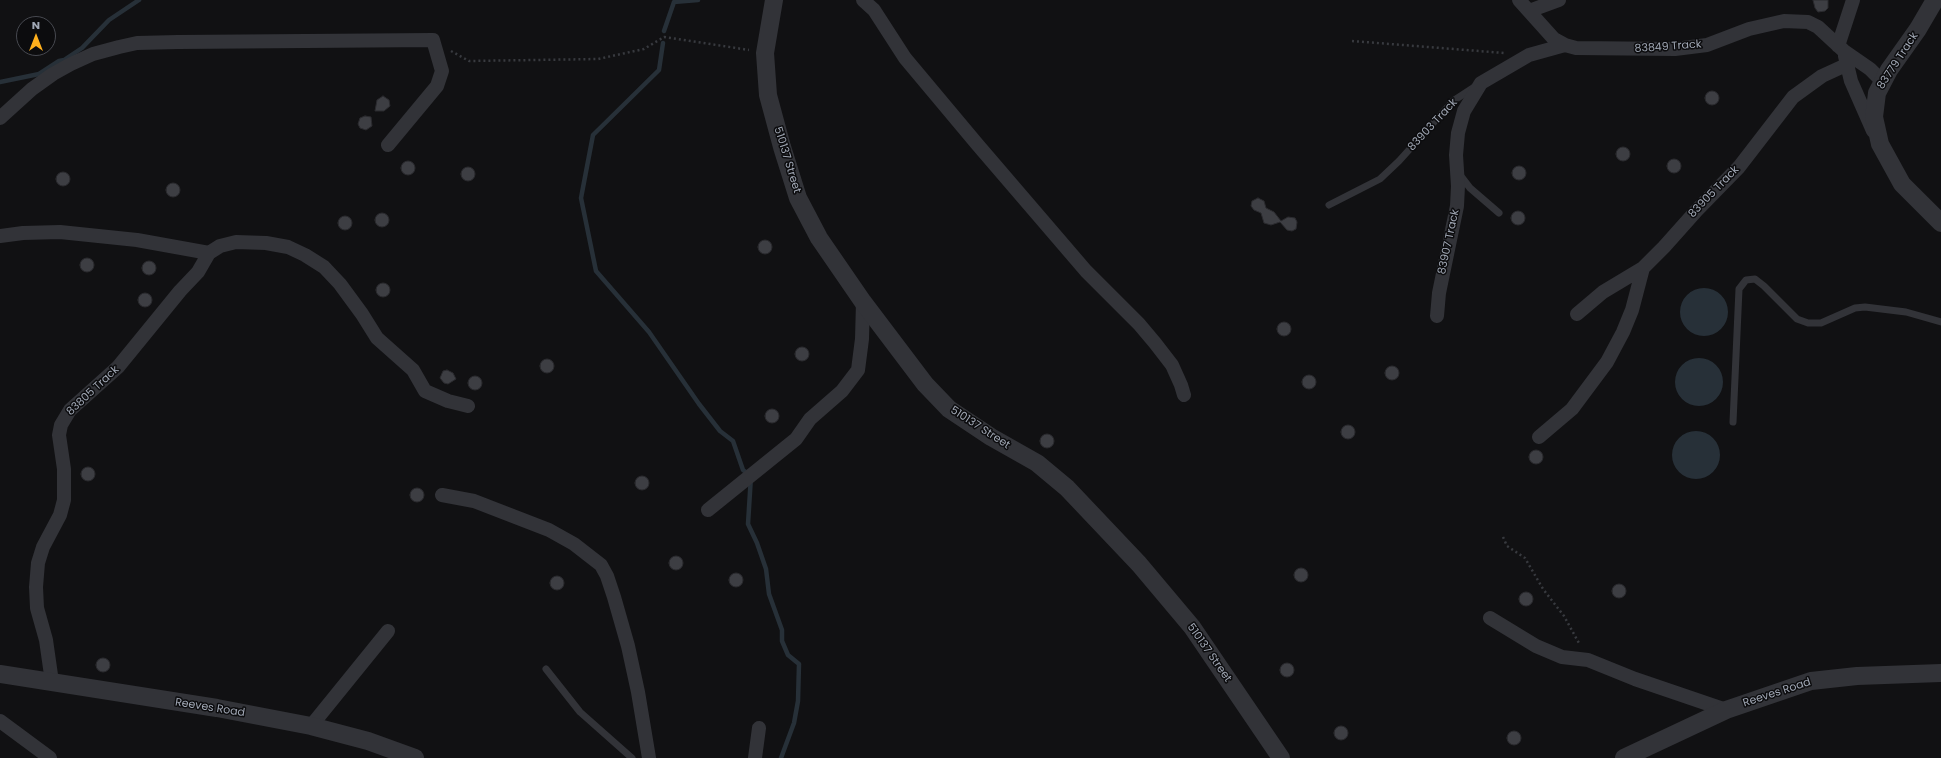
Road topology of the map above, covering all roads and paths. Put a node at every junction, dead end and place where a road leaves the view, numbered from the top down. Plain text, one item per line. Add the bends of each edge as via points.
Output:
1 (774, 0) edge
2 (863, 0) edge
3 (1519, 0) edge
4 (1559, 0) edge
5 (1853, 0) edge
6 (1935, 0) edge
7 (1529, 11) junction
8 (433, 40) junction
9 (1352, 41) dead end
10 (1565, 46) junction
11 (765, 53) junction
12 (1843, 54) junction
13 (1529, 55) junction
14 (1883, 82) junction
15 (1481, 83) junction
16 (0, 118) edge
17 (1880, 144) junction
18 (388, 145) dead end
19 (1457, 167) junction
20 (1329, 205) dead end
21 (1499, 212) dead end
22 (1941, 223) edge
23 (0, 236) edge
24 (209, 252) junction
25 (1643, 268) junction
26 (864, 302) junction
27 (1577, 314) dead end
28 (1437, 316) dead end
29 (1941, 322) edge
30 (1184, 395) dead end
31 (468, 406) dead end
32 (1733, 422) dead end
33 (1539, 437) dead end
34 (442, 496) dead end
35 (708, 510) dead end
36 (1503, 537) dead end
37 (1490, 618) dead end
38 (388, 631) dead end
39 (1588, 660) junction
40 (546, 669) dead end
41 (1941, 673) edge
42 (0, 674) edge
43 (52, 682) junction
44 (1726, 710) junction
45 (0, 721) edge
46 (311, 726) junction
47 (759, 728) dead end
48 (50, 758) edge
49 (415, 758) edge
50 (632, 758) edge
51 (649, 758) edge
52 (755, 758) edge
53 (1281, 758) edge
54 (1624, 758) edge

1 - 11 street, 510137 Street
2 - 30 street via 874,10 905,58 977,144 1086,271 1155,343 1172,365
3 - 7 street
4 - 7 street
5 - 12 street
6 - 14 street, 83779 Track
7 - 10 street via 1554,39
8 - 11 path via 469,61 598,59 644,49 664,37
8 - 16 street via 137,43 93,54 59,71 32,88
8 - 18 street via 442,71 437,86
9 - 13 path
10 - 12 street, 83849 Track via 1675,49 1707,44 1749,29 1797,20 1818,27
10 - 13 street, 83903 Track
11 - 26 street, 510137 Street via 768,95 798,198 819,238
12 - 14 street, 83849 Track via 1870,69
12 - 17 street via 1860,105
12 - 25 street, 83905 Track via 1822,76 1793,97 1739,167
13 - 15 street, 83903 Track
14 - 17 street, 83779 Track via 1877,93 1874,117
15 - 19 street, 83907 Track via 1469,102 1461,122
15 - 20 lane, 83903 Track via 1453,101 1400,161 1380,179
17 - 22 street, 83779 Track via 1902,184
19 - 21 lane, 83907 Track via 1463,181
19 - 28 street, 83907 Track via 1457,206 1439,293
23 - 24 street via 60,232 137,240
24 - 31 street via 224,244 244,242 288,247 305,255 324,267 340,284 377,338 413,370 425,391
24 - 43 street, 83805 Track via 203,265 118,367 70,410 61,425 59,435 64,469 64,500 60,516 38,563 36,587
25 - 27 street, 83905 Track via 1603,292
25 - 33 street via 1632,310 1607,362 1572,409
26 - 35 street via 858,370 842,391 810,419 796,439
26 - 53 street, 510137 Street via 925,384 949,409 1037,463 1067,488 1139,564 1192,627
29 - 32 lane via 1906,312 1865,306 1821,323 1808,323 1797,319 1755,279 1746,280 1739,289
34 - 51 street via 474,501 549,530 574,544 601,565 614,597 628,646
36 - 39 path via 1507,546 1525,558 1543,589 1564,616
37 - 39 street via 1536,646 1562,657
38 - 46 street
39 - 44 street
40 - 50 lane via 580,712
41 - 44 street, Reeves Road via 1857,676 1811,681
42 - 43 street, Reeves Road
43 - 46 street, Reeves Road
44 - 54 street, Reeves Road
45 - 48 street
46 - 49 street, Reeves Road via 368,741
47 - 52 street

